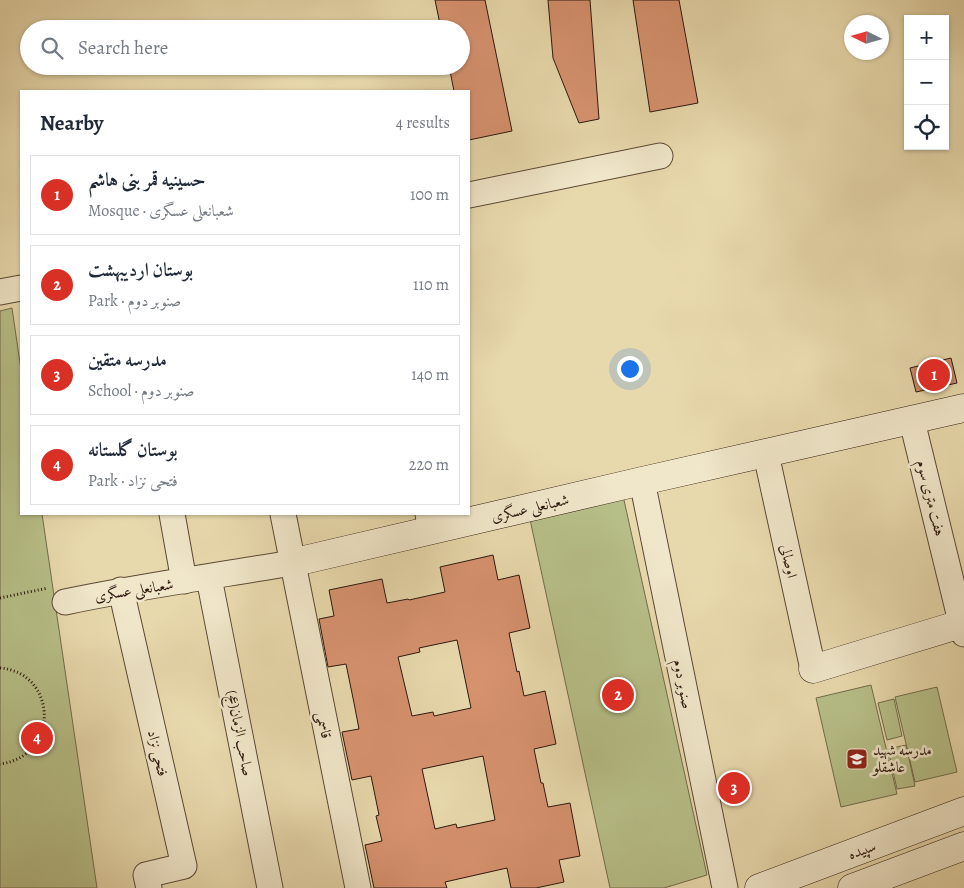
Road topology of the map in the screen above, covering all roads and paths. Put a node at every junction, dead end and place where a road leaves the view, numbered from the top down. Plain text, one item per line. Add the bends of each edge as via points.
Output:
1 (660, 156) dead end
2 (470, 196) edge
3 (20, 288) edge
4 (0, 292) edge
5 (964, 408) edge
6 (912, 421) junction
7 (766, 454) junction
8 (642, 481) junction
9 (172, 515) edge
10 (283, 515) edge
11 (430, 523) edge
12 (291, 563) junction
13 (209, 578) junction
14 (184, 581) junction
15 (121, 590) junction
16 (0, 598) edge
17 (65, 602) joint
18 (963, 627) edge
19 (0, 668) edge
20 (813, 669) joint
21 (0, 764) edge
22 (964, 812) edge
23 (964, 846) edge
24 (853, 853) junction
25 (857, 886) edge
26 (149, 888) edge
27 (270, 888) edge
28 (358, 888) edge
29 (724, 888) edge
30 (759, 888) edge

1 - 2 street
3 - 4 street
5 - 6 street, شعبانعلی عسگری
6 - 7 street, شعبانعلی عسگری
6 - 18 street, هفت متری سوم
7 - 8 street, شعبانعلی عسگری
7 - 20 street, اوصالی
8 - 11 street, شعبانعلی عسگری
8 - 29 street, صنوبر دوم
9 - 14 street
10 - 12 street, قاسمی
11 - 12 street, شعبانعلی عسگری
12 - 13 street, شعبانعلی عسگری
12 - 28 street, قاسمی
13 - 14 street, شعبانعلی عسگری
13 - 27 street, صاحب الزمان(عج)
14 - 15 street, شعبانعلی عسگری
15 - 17 street, شعبانعلی عسگری
15 - 26 street, فتحی نزاد via 184,866 146,875
16 - 17 path via 53,587
18 - 20 street
19 - 21 path via 18,673 31,683 45,712 44,728 37,743 12,763
22 - 24 street, سپیده
23 - 25 street
24 - 25 street
24 - 30 street, سپیده

